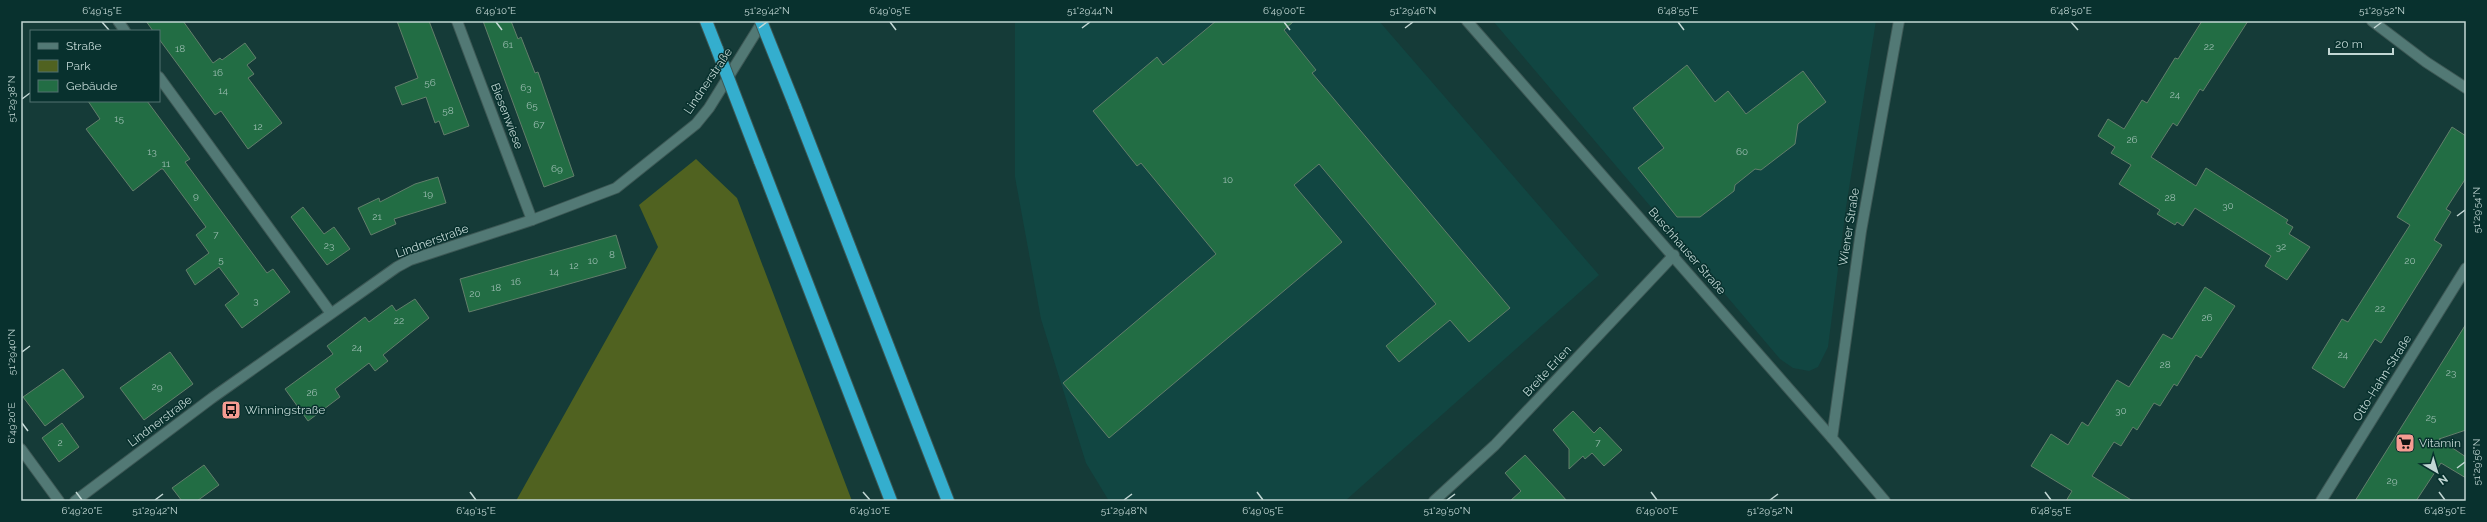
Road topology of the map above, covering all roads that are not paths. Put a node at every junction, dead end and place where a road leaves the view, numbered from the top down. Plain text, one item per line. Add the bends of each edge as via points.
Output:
1 (118, 21) edge
2 (457, 21) edge
3 (706, 21) edge
4 (762, 21) edge
5 (1467, 21) edge
6 (1899, 21) edge
7 (2372, 21) edge
8 (125, 30) edge
9 (160, 78) edge
10 (2466, 88) edge
11 (532, 220) junction
12 (1674, 255) junction
13 (2466, 268) edge
14 (330, 312) junction
15 (1832, 438) junction
16 (21, 449) edge
17 (59, 501) edge
18 (75, 501) edge
19 (891, 501) edge
20 (948, 501) edge
21 (1434, 501) edge
22 (1885, 501) edge
23 (2320, 501) edge

1 - 8 street
2 - 11 street, Biesenwiese
3 - 19 highway, bridge
4 - 11 street, Lindnerstraße via 709,108 680,139 616,188
4 - 20 highway, bridge
5 - 12 street, Buschhauser Straße
6 - 15 street, Wiener Straße via 1861,231
7 - 10 street via 2426,62
9 - 14 street
11 - 14 street, Lindnerstraße via 410,260
12 - 15 street, Buschhauser Straße
12 - 21 street, Breite Erlen via 1495,445
13 - 23 street, Otto-Hahn-Straße
14 - 18 street, Lindnerstraße
15 - 22 street, Buschhauser Straße
16 - 17 street

